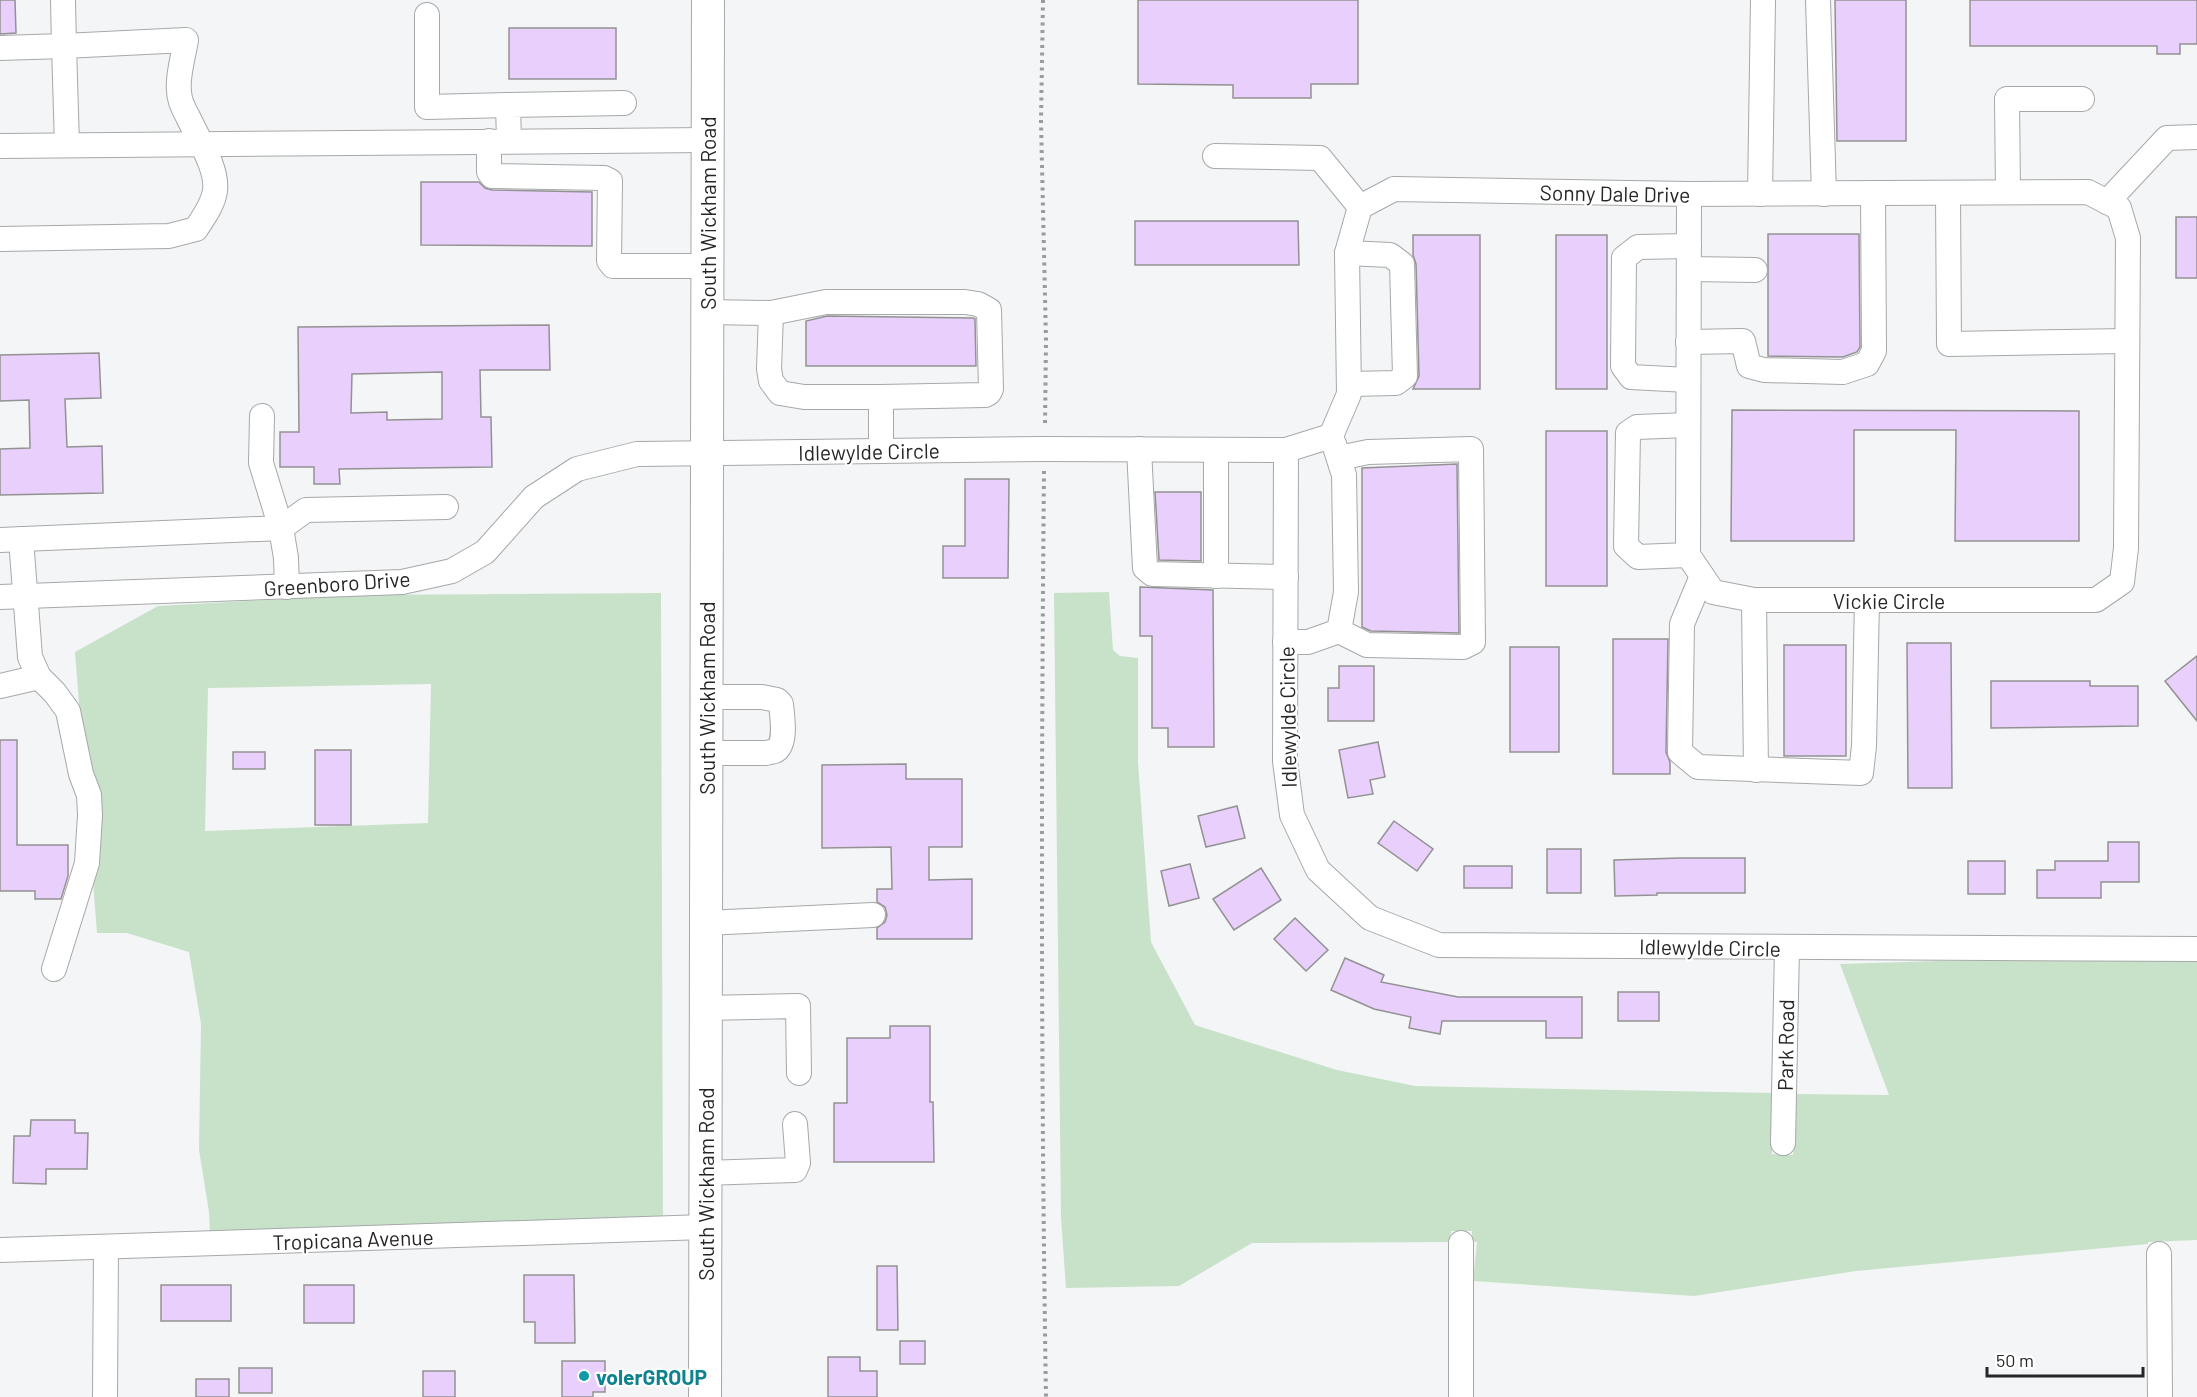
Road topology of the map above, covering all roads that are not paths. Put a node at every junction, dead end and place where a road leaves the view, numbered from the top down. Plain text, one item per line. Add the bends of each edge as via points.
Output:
1 (63, 0) edge
2 (708, 0) edge
3 (1763, 0) edge
4 (1818, 0) edge
5 (427, 15) dead end
6 (64, 46) junction
7 (0, 48) edge
8 (2082, 99) dead end
9 (624, 103) dead end
10 (508, 105) junction
11 (2197, 137) edge
12 (708, 140) junction
13 (499, 141) junction
14 (200, 143) junction
15 (67, 145) junction
16 (0, 146) edge
17 (1215, 156) dead end
18 (2008, 192) junction
19 (1873, 193) junction
20 (1948, 193) junction
21 (1689, 194) junction
22 (1760, 194) junction
23 (1824, 194) junction
24 (2107, 202) junction
25 (1360, 207) junction
26 (0, 239) edge
27 (1347, 253) junction
28 (1689, 257) junction
29 (707, 266) junction
30 (1755, 270) dead end
31 (707, 312) junction
32 (771, 313) junction
33 (2127, 341) junction
34 (1688, 342) junction
35 (1688, 380) junction
36 (1349, 384) junction
37 (881, 397) junction
38 (262, 416) dead end
39 (1688, 425) junction
40 (1335, 447) junction
41 (1139, 450) junction
42 (1216, 450) junction
43 (1286, 450) junction
44 (881, 451) junction
45 (706, 453) junction
46 (446, 507) dead end
47 (281, 528) junction
48 (11, 539) edge
49 (1688, 555) junction
50 (1216, 576) junction
51 (1702, 576) junction
52 (1286, 577) junction
53 (287, 587) junction
54 (24, 596) junction
55 (0, 597) edge
56 (1754, 600) junction
57 (1867, 600) junction
58 (1339, 631) junction
59 (1286, 642) junction
60 (39, 677) junction
61 (0, 686) edge
62 (706, 697) junction
63 (706, 753) junction
64 (1756, 770) junction
65 (873, 915) dead end
66 (705, 923) junction
67 (1787, 948) junction
68 (2197, 949) edge
69 (54, 969) dead end
70 (705, 1008) junction
71 (799, 1073) dead end
72 (795, 1124) dead end
73 (1783, 1143) dead end
74 (705, 1173) junction
75 (705, 1227) junction
76 (1461, 1243) dead end
77 (106, 1248) junction
78 (0, 1250) edge
79 (2159, 1254) dead end
80 (105, 1397) edge
81 (705, 1397) edge
82 (1461, 1397) edge
83 (2160, 1397) edge

1 - 6 street
2 - 12 main road, South Wickham Road
3 - 22 street
4 - 23 street
5 - 10 street via 427,107
6 - 7 street
6 - 14 street via 186,40 179,91
6 - 15 street
8 - 18 street via 2007,99
9 - 10 street
10 - 13 street
11 - 24 street via 2167,138
12 - 13 street
12 - 29 main road, South Wickham Road
13 - 14 street
13 - 29 street via 489,172 492,176 610,181 609,261 613,266
14 - 15 street
14 - 26 street via 209,157 215,192 196,229 169,236
15 - 16 street
17 - 25 street via 1320,158
18 - 20 street, Sonny Dale Drive
18 - 24 street, Sonny Dale Drive via 2088,192
19 - 20 street, Sonny Dale Drive
19 - 23 street, Sonny Dale Drive
19 - 34 street via 1874,351 1867,364 1843,372 1764,370 1749,366 1743,341
20 - 33 street via 1949,344
21 - 22 street, Sonny Dale Drive
21 - 25 street, Sonny Dale Drive via 1394,189
21 - 28 street
22 - 23 street, Sonny Dale Drive
24 - 33 street, Vickie Circle via 2119,208 2128,238
25 - 27 street
27 - 36 street
27 - 36 street via 1390,255 1402,264 1405,376 1396,383
28 - 30 street
28 - 34 street
28 - 35 street via 1638,247 1624,258 1623,366 1631,377
29 - 31 main road, South Wickham Road
31 - 32 street
31 - 45 main road, South Wickham Road
32 - 37 street via 769,369 771,381 780,393 804,397
32 - 37 street via 826,302 965,302 989,310 989,393
33 - 57 street, Vickie Circle via 2126,548 2122,582 2096,600
34 - 35 street
35 - 39 street
36 - 40 street
37 - 44 street
38 - 47 street via 261,463
39 - 49 street
39 - 49 street via 1637,427 1628,433 1626,546 1638,557
40 - 43 street
40 - 58 street via 1344,476 1346,592
40 - 58 street via 1368,452 1471,449 1473,642 1463,647 1367,645
41 - 42 street, Idlewylde Circle
41 - 44 street, Idlewylde Circle
41 - 50 street via 1145,568 1152,574
42 - 43 street, Idlewylde Circle
42 - 50 street
43 - 52 street, Idlewylde Circle
44 - 45 street, Idlewylde Circle
45 - 53 street, Greenboro Drive via 637,454 577,469 534,496 485,552 452,571 402,582
45 - 62 main road, South Wickham Road
46 - 47 street via 306,510
47 - 48 street
47 - 53 street
48 - 54 street
49 - 51 street, Vickie Circle
50 - 52 street
51 - 56 street, Vickie Circle via 1713,592
51 - 64 street via 1682,624 1680,752 1698,767
52 - 59 street, Idlewylde Circle
53 - 54 street, Greenboro Drive
54 - 55 street, Greenboro Drive
54 - 60 street via 30,657
56 - 57 street, Vickie Circle
56 - 64 street
57 - 64 street via 1862,773
58 - 59 street via 1308,642
59 - 67 street, Idlewylde Circle via 1285,761 1292,815 1318,870 1370,918 1439,945
60 - 61 street
60 - 69 street via 68,711 89,795 87,863
62 - 63 main road, South Wickham Road
62 - 63 street via 771,698 781,704 782,717 781,743 775,751
63 - 66 main road, South Wickham Road
65 - 66 street
66 - 70 main road, South Wickham Road
67 - 68 street, Idlewylde Circle
67 - 73 street, Park Road
70 - 71 street via 798,1005
70 - 74 main road, South Wickham Road
72 - 74 street via 795,1170
74 - 75 main road, South Wickham Road
75 - 77 street, Tropicana Avenue
75 - 81 main road, South Wickham Road
76 - 82 street
77 - 78 street, Tropicana Avenue
77 - 80 street
79 - 83 street

